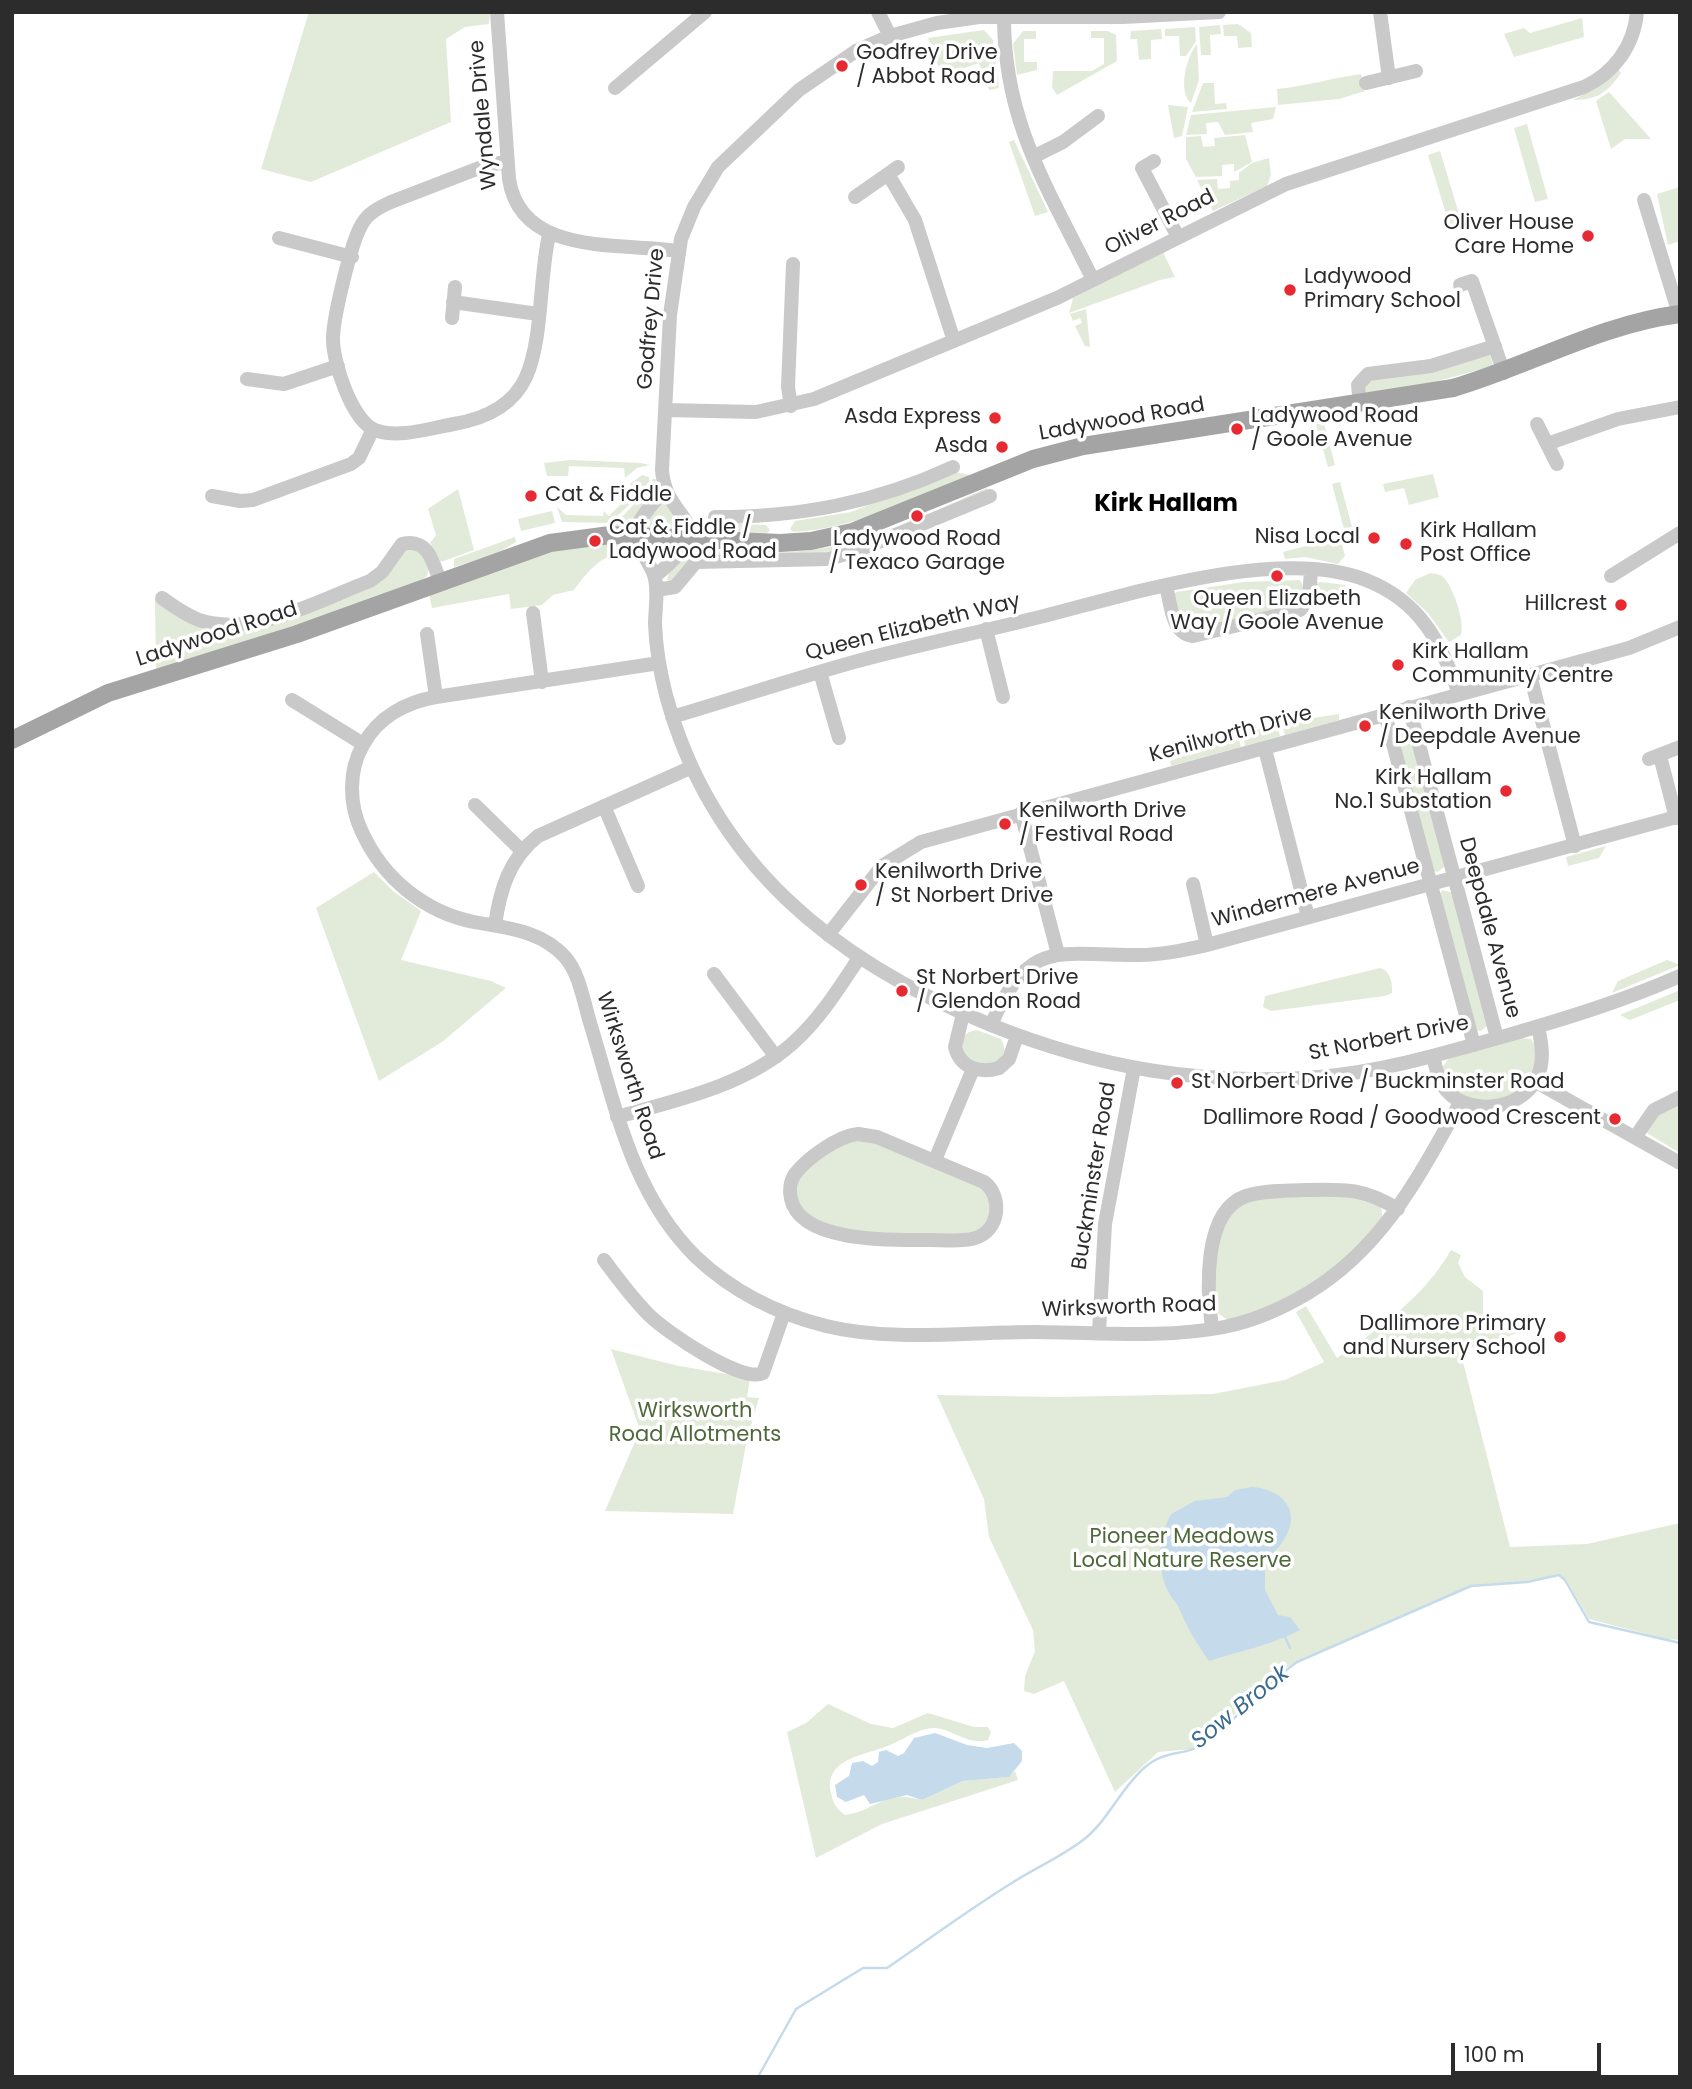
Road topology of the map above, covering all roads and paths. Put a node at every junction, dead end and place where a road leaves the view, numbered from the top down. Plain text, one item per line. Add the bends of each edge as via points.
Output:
1 (497, 12) edge
2 (705, 12) edge
3 (878, 12) edge
4 (1219, 12) edge
5 (1380, 12) edge
6 (1637, 12) edge
7 (1058, 15) edge
8 (1004, 17) junction
9 (890, 36) junction
10 (1416, 71) dead end
11 (1389, 78) junction
12 (1366, 83) dead end
13 (625, 86) dead end
14 (1078, 111) dead end
15 (1032, 157) junction
16 (1154, 161) dead end
17 (507, 162) junction
18 (855, 197) dead end
19 (1644, 200) dead end
20 (549, 235) junction
21 (1178, 237) junction
22 (279, 238) dead end
23 (678, 251) junction
24 (352, 257) junction
25 (798, 272) dead end
26 (1094, 280) junction
27 (1461, 285) dead end
28 (538, 314) junction
29 (1680, 314) edge
30 (452, 318) dead end
31 (954, 341) junction
32 (1495, 346) junction
33 (338, 366) junction
34 (1504, 373) junction
35 (247, 378) dead end
36 (1360, 404) junction
37 (791, 406) junction
38 (1680, 407) edge
39 (665, 410) junction
40 (1537, 424) dead end
41 (373, 429) junction
42 (1547, 444) junction
43 (1557, 464) dead end
44 (944, 467) dead end
45 (666, 489) junction
46 (212, 496) dead end
47 (985, 501) dead end
48 (723, 514) dead end
49 (777, 517) junction
50 (1680, 533) edge
51 (637, 536) junction
52 (689, 538) junction
53 (779, 543) junction
54 (1311, 570) junction
55 (1611, 576) dead end
56 (440, 582) junction
57 (655, 583) junction
58 (1166, 586) junction
59 (162, 598) dead end
60 (533, 613) dead end
61 (1680, 628) edge
62 (986, 629) junction
63 (427, 634) dead end
64 (659, 663) junction
65 (820, 672) junction
66 (1530, 675) junction
67 (542, 682) junction
68 (1459, 694) junction
69 (436, 697) junction
70 (1003, 697) dead end
71 (292, 701) dead end
72 (1409, 707) junction
73 (1385, 714) junction
74 (672, 717) junction
75 (839, 738) dead end
76 (12, 740) edge
77 (363, 744) junction
78 (1680, 747) edge
79 (1265, 749) junction
80 (692, 767) junction
81 (475, 805) dead end
82 (604, 806) junction
83 (1021, 813) junction
84 (1678, 817) edge
85 (1575, 846) junction
86 (522, 851) junction
87 (1454, 878) junction
88 (1193, 884) dead end
89 (1430, 884) junction
90 (638, 886) dead end
91 (1308, 917) junction
92 (495, 925) junction
93 (828, 935) junction
94 (1207, 945) junction
95 (1058, 954) junction
96 (859, 958) junction
97 (714, 974) dead end
98 (1680, 976) edge
99 (963, 1014) junction
100 (991, 1025) junction
101 (1538, 1027) junction
102 (1017, 1036) junction
103 (1497, 1038) junction
104 (1474, 1045) junction
105 (1433, 1056) junction
106 (776, 1057) junction
107 (1134, 1068) junction
108 (972, 1069) junction
109 (1536, 1082) junction
110 (1680, 1097) edge
111 (1461, 1101) junction
112 (617, 1117) junction
113 (1636, 1136) junction
114 (934, 1160) junction
115 (1680, 1163) edge
116 (1398, 1209) junction
117 (604, 1259) dead end
118 (784, 1313) junction
119 (1212, 1328) junction
120 (1099, 1332) junction

1 - 17 street, Wyndale Drive
2 - 13 street
3 - 9 street
4 - 7 street, Godfrey Drive
5 - 11 street
6 - 21 street, Oliver Road via 1623,54 1591,84 1335,166
7 - 8 street, Godfrey Drive
8 - 9 street, Godfrey Drive via 937,23
8 - 15 street via 1008,85
9 - 23 street, Godfrey Drive via 820,74 731,152 694,207
10 - 11 street
11 - 12 street
14 - 15 street via 1092,120 1063,142
15 - 26 street
16 - 21 street via 1142,168
17 - 20 street, Wyndale Drive via 513,200 527,220
17 - 24 street via 467,172 377,209 362,223
18 - 31 street via 893,171 915,220
19 - 29 street
20 - 23 street
20 - 28 street
21 - 26 street, Oliver Road
22 - 24 street
23 - 39 street, Godfrey Drive
24 - 33 street via 334,328
25 - 37 street via 788,387
26 - 31 street, Oliver Road
27 - 32 street via 1472,281
28 - 30 street via 454,295
28 - 41 street via 526,378 500,407 457,424 396,433
29 - 34 main road, Ladywood Road via 1614,329
31 - 37 street, Oliver Road
32 - 34 street
32 - 36 street via 1431,366 1368,374 1359,385
33 - 35 street via 284,384
33 - 41 street via 361,422
34 - 36 main road, Ladywood Road via 1453,388
36 - 53 main road, Ladywood Road via 1060,451 852,532
37 - 39 street, Oliver Road via 743,413
38 - 42 street via 1618,419
39 - 45 street, Godfrey Drive via 662,450
40 - 42 street
41 - 46 street via 359,458 351,464 253,500
42 - 43 street
44 - 49 street via 914,485 849,505
45 - 51 street via 637,526
45 - 52 street, Godfrey Drive via 685,517
47 - 57 street via 834,558 696,562 675,587
48 - 49 street
49 - 53 street
50 - 55 street via 1637,567
51 - 52 main road, Ladywood Road
51 - 56 main road, Ladywood Road via 550,543
51 - 57 street, St Norbert Drive
52 - 53 main road, Ladywood Road
52 - 57 street
54 - 58 street, Queen Elizabeth Way via 1227,575
54 - 58 street via 1310,596 1300,610 1194,636 1184,635 1178,628
54 - 68 street, Queen Elizabeth Way via 1353,576 1399,598 1435,636
56 - 59 street, Ladywood Road via 427,550 409,542 402,544 383,572 370,581 267,619 215,623
56 - 76 main road, Ladywood Road via 237,654 108,693
57 - 64 street, St Norbert Drive
58 - 62 street, Queen Elizabeth Way
60 - 67 street
61 - 66 street, Kenilworth Drive via 1629,648
62 - 65 street, Queen Elizabeth Way
62 - 70 street
63 - 69 street
64 - 67 street, Wirksworth Road
64 - 74 street, St Norbert Drive
65 - 74 street, Queen Elizabeth Way
65 - 75 street
66 - 68 street, Kenilworth Drive
66 - 85 street
67 - 69 street, Wirksworth Road
68 - 72 street, Kenilworth Drive
69 - 77 street, Wirksworth Road via 393,713
71 - 77 street
72 - 73 street, Kenilworth Drive
72 - 87 street, Deepdale Avenue
73 - 79 street, Kenilworth Drive
73 - 89 street
74 - 80 street, St Norbert Drive
77 - 92 street, Wirksworth Road via 355,762 352,794 357,823 376,858 417,899 456,918
78 - 84 street via 1654,757
79 - 83 street, Kenilworth Drive
79 - 91 street
80 - 82 street
80 - 93 street, St Norbert Drive via 722,824 758,872
81 - 86 street
82 - 86 street via 547,831
82 - 90 street
83 - 93 street, Kenilworth Drive via 921,842 895,855
83 - 95 street
84 - 85 street, Windermere Avenue
85 - 87 street, Windermere Avenue
86 - 92 street via 505,878
87 - 89 street, Windermere Avenue
87 - 103 street, Deepdale Avenue
88 - 94 street
89 - 91 street, Windermere Avenue
89 - 104 street
91 - 94 street, Windermere Avenue
92 - 112 street, Wirksworth Road via 538,937 571,965
93 - 96 street, St Norbert Drive
94 - 95 street, Windermere Avenue via 1139,955
95 - 100 street, Windermere Avenue via 1036,962 1016,979
96 - 99 street, St Norbert Drive
96 - 106 street via 814,1020
97 - 106 street
98 - 101 street, St Norbert Drive
99 - 100 street, St Norbert Drive
99 - 108 street via 955,1047
100 - 102 street, St Norbert Drive
101 - 103 street, St Norbert Drive
101 - 109 street via 1542,1058
102 - 107 street, St Norbert Drive via 1060,1052
102 - 108 street via 1009,1059 999,1068
103 - 104 street, St Norbert Drive
104 - 105 street, St Norbert Drive
105 - 107 street, St Norbert Drive via 1321,1077 1183,1076
105 - 111 street via 1440,1080
106 - 112 street via 727,1083
107 - 120 street, Buckminster Road via 1107,1213
108 - 114 street
109 - 111 street via 1521,1096 1496,1107
109 - 113 street
110 - 113 street via 1654,1110
111 - 116 street, Wirksworth Road
112 - 118 street, Wirksworth Road via 645,1188 676,1234 725,1280
113 - 115 street
114 - 114 street via 984,1182 993,1191 996,1212 991,1227 982,1235 923,1240 851,1236 807,1222 791,1202 790,1187 796,1173 849,1135 877,1137
116 - 119 street, Wirksworth Road via 1360,1255 1312,1291 1269,1312
116 - 119 street via 1371,1194 1345,1189 1269,1192 1238,1200 1223,1214 1216,1232 1209,1282
117 - 118 street via 630,1304 676,1337 757,1376 767,1364
118 - 120 street, Wirksworth Road via 854,1331
119 - 120 street, Wirksworth Road

